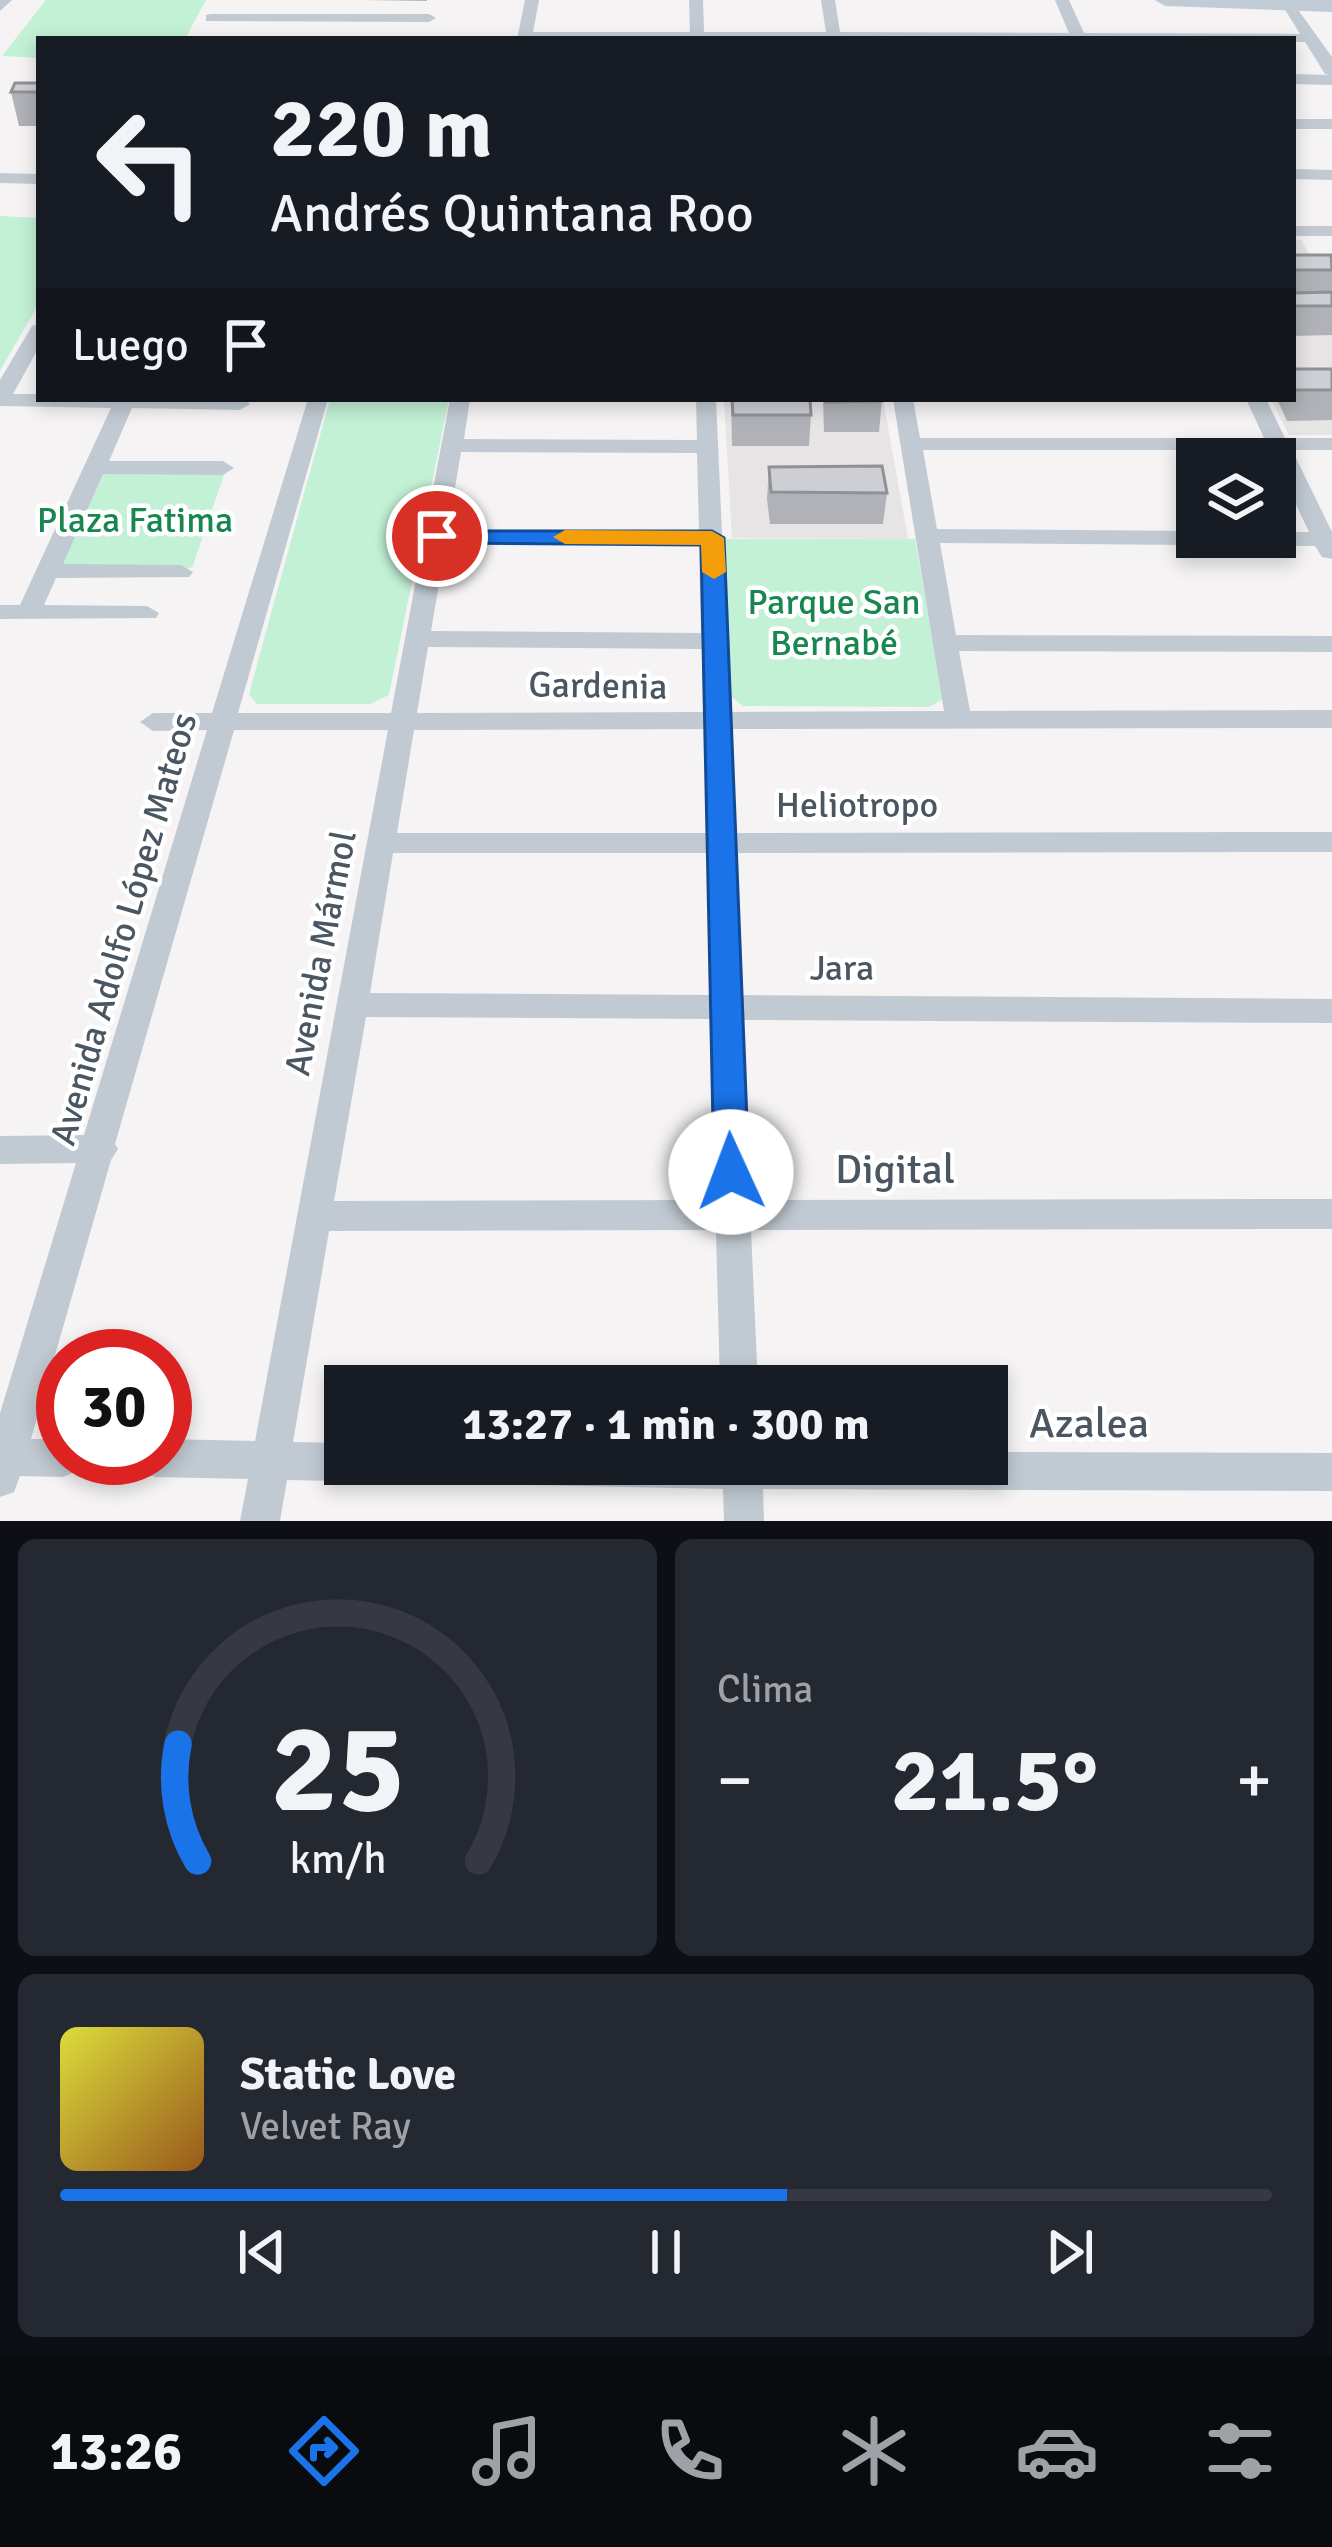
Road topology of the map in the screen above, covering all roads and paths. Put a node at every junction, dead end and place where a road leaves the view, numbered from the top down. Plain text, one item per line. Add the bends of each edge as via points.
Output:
1 (221, 0) edge
2 (434, 0) edge
3 (532, 0) edge
4 (695, 0) edge
5 (828, 0) edge
6 (1062, 0) edge
7 (1165, 0) edge
8 (1227, 1) edge
9 (1288, 2) edge
10 (1332, 6) edge
11 (212, 18) junction
12 (428, 19) junction
13 (202, 36) edge
14 (423, 36) edge
15 (524, 36) edge
16 (697, 36) edge
17 (834, 36) edge
18 (1077, 36) edge
19 (1296, 38) edge
20 (1309, 38) junction
21 (1332, 70) edge
22 (1296, 79) edge
23 (1332, 80) edge
24 (1296, 124) edge
25 (1332, 124) edge
26 (1296, 175) edge
27 (1332, 175) edge
28 (0, 178) edge
29 (36, 179) edge
30 (1296, 231) edge
31 (1332, 231) edge
32 (36, 337) edge
33 (0, 399) edge
34 (36, 400) edge
35 (124, 402) edge
36 (164, 402) edge
37 (317, 402) edge
38 (460, 402) edge
39 (706, 402) edge
40 (904, 402) edge
41 (1257, 402) edge
42 (241, 404) dead end
43 (1275, 438) edge
44 (911, 444) junction
45 (1176, 444) edge
46 (1296, 444) edge
47 (1332, 444) edge
48 (454, 445) junction
49 (707, 447) junction
50 (92, 466) junction
51 (223, 468) dead end
52 (1296, 479) edge
53 (437, 536) junction
54 (928, 536) junction
55 (712, 538) junction
56 (1329, 544) edge
57 (46, 571) junction
58 (181, 572) dead end
59 (0, 612) edge
60 (29, 612) junction
61 (147, 614) dead end
62 (416, 639) junction
63 (715, 641) junction
64 (948, 643) junction
65 (1332, 644) edge
66 (401, 719) junction
67 (1332, 719) edge
68 (224, 721) junction
69 (153, 722) dead end
70 (959, 722) junction
71 (718, 724) junction
72 (1332, 842) edge
73 (383, 843) junction
74 (721, 844) junction
75 (351, 1005) junction
76 (725, 1006) junction
77 (1332, 1011) edge
78 (101, 1149) junction
79 (0, 1150) edge
80 (733, 1214) junction
81 (1332, 1214) edge
82 (313, 1216) junction
83 (739, 1365) edge
84 (192, 1460) edge
85 (36, 1461) edge
86 (2, 1464) edge
87 (270, 1464) junction
88 (324, 1464) edge
89 (1008, 1469) edge
90 (1332, 1472) edge
91 (743, 1485) edge
92 (260, 1521) edge
93 (744, 1521) edge

1 - 11 street
2 - 12 street
3 - 15 street
4 - 16 street
5 - 17 street
6 - 18 street
7 - 8 main road
8 - 9 main road
9 - 10 main road
9 - 20 street
11 - 12 street
11 - 13 street
12 - 14 street
19 - 20 street
20 - 21 street
22 - 23 street
24 - 25 street
26 - 27 street
28 - 29 street
30 - 31 street
32 - 33 street
33 - 34 street
35 - 50 street
36 - 42 street
37 - 68 street, Avenida Adolfo López Mateos
38 - 48 street, Avenida Mármol
39 - 49 street
40 - 44 street
41 - 43 street
44 - 45 street
44 - 54 street
46 - 47 street
48 - 49 street
48 - 53 street, Avenida Mármol
49 - 55 street
50 - 51 street
50 - 57 street
52 - 56 street
53 - 55 street
53 - 62 street, Avenida Mármol
54 - 56 street
54 - 64 street
55 - 63 street
57 - 58 street
57 - 60 street
59 - 60 street
60 - 61 street
62 - 63 street
62 - 66 street, Avenida Mármol
63 - 71 street
64 - 65 street
64 - 70 street
66 - 68 street, Gardenia
66 - 71 street, Gardenia
66 - 73 street, Avenida Mármol
67 - 70 street, Gardenia
68 - 69 street, Gardenia
68 - 78 street, Avenida Adolfo López Mateos
70 - 71 street, Gardenia
71 - 74 street
72 - 74 street, Heliotropo
73 - 74 street, Heliotropo
73 - 75 street, Avenida Mármol
74 - 76 street
75 - 76 street, Jara
75 - 82 street, Avenida Mármol
76 - 77 street, Jara
76 - 80 street
78 - 79 street
78 - 86 street, Avenida Adolfo López Mateos
80 - 81 street, Digital
80 - 82 street, Digital
80 - 83 street
82 - 87 street, Avenida Mármol
84 - 87 street, Azalea
85 - 86 street
87 - 88 street, Azalea
87 - 92 street, Avenida Mármol
89 - 90 street, Azalea
91 - 93 street

